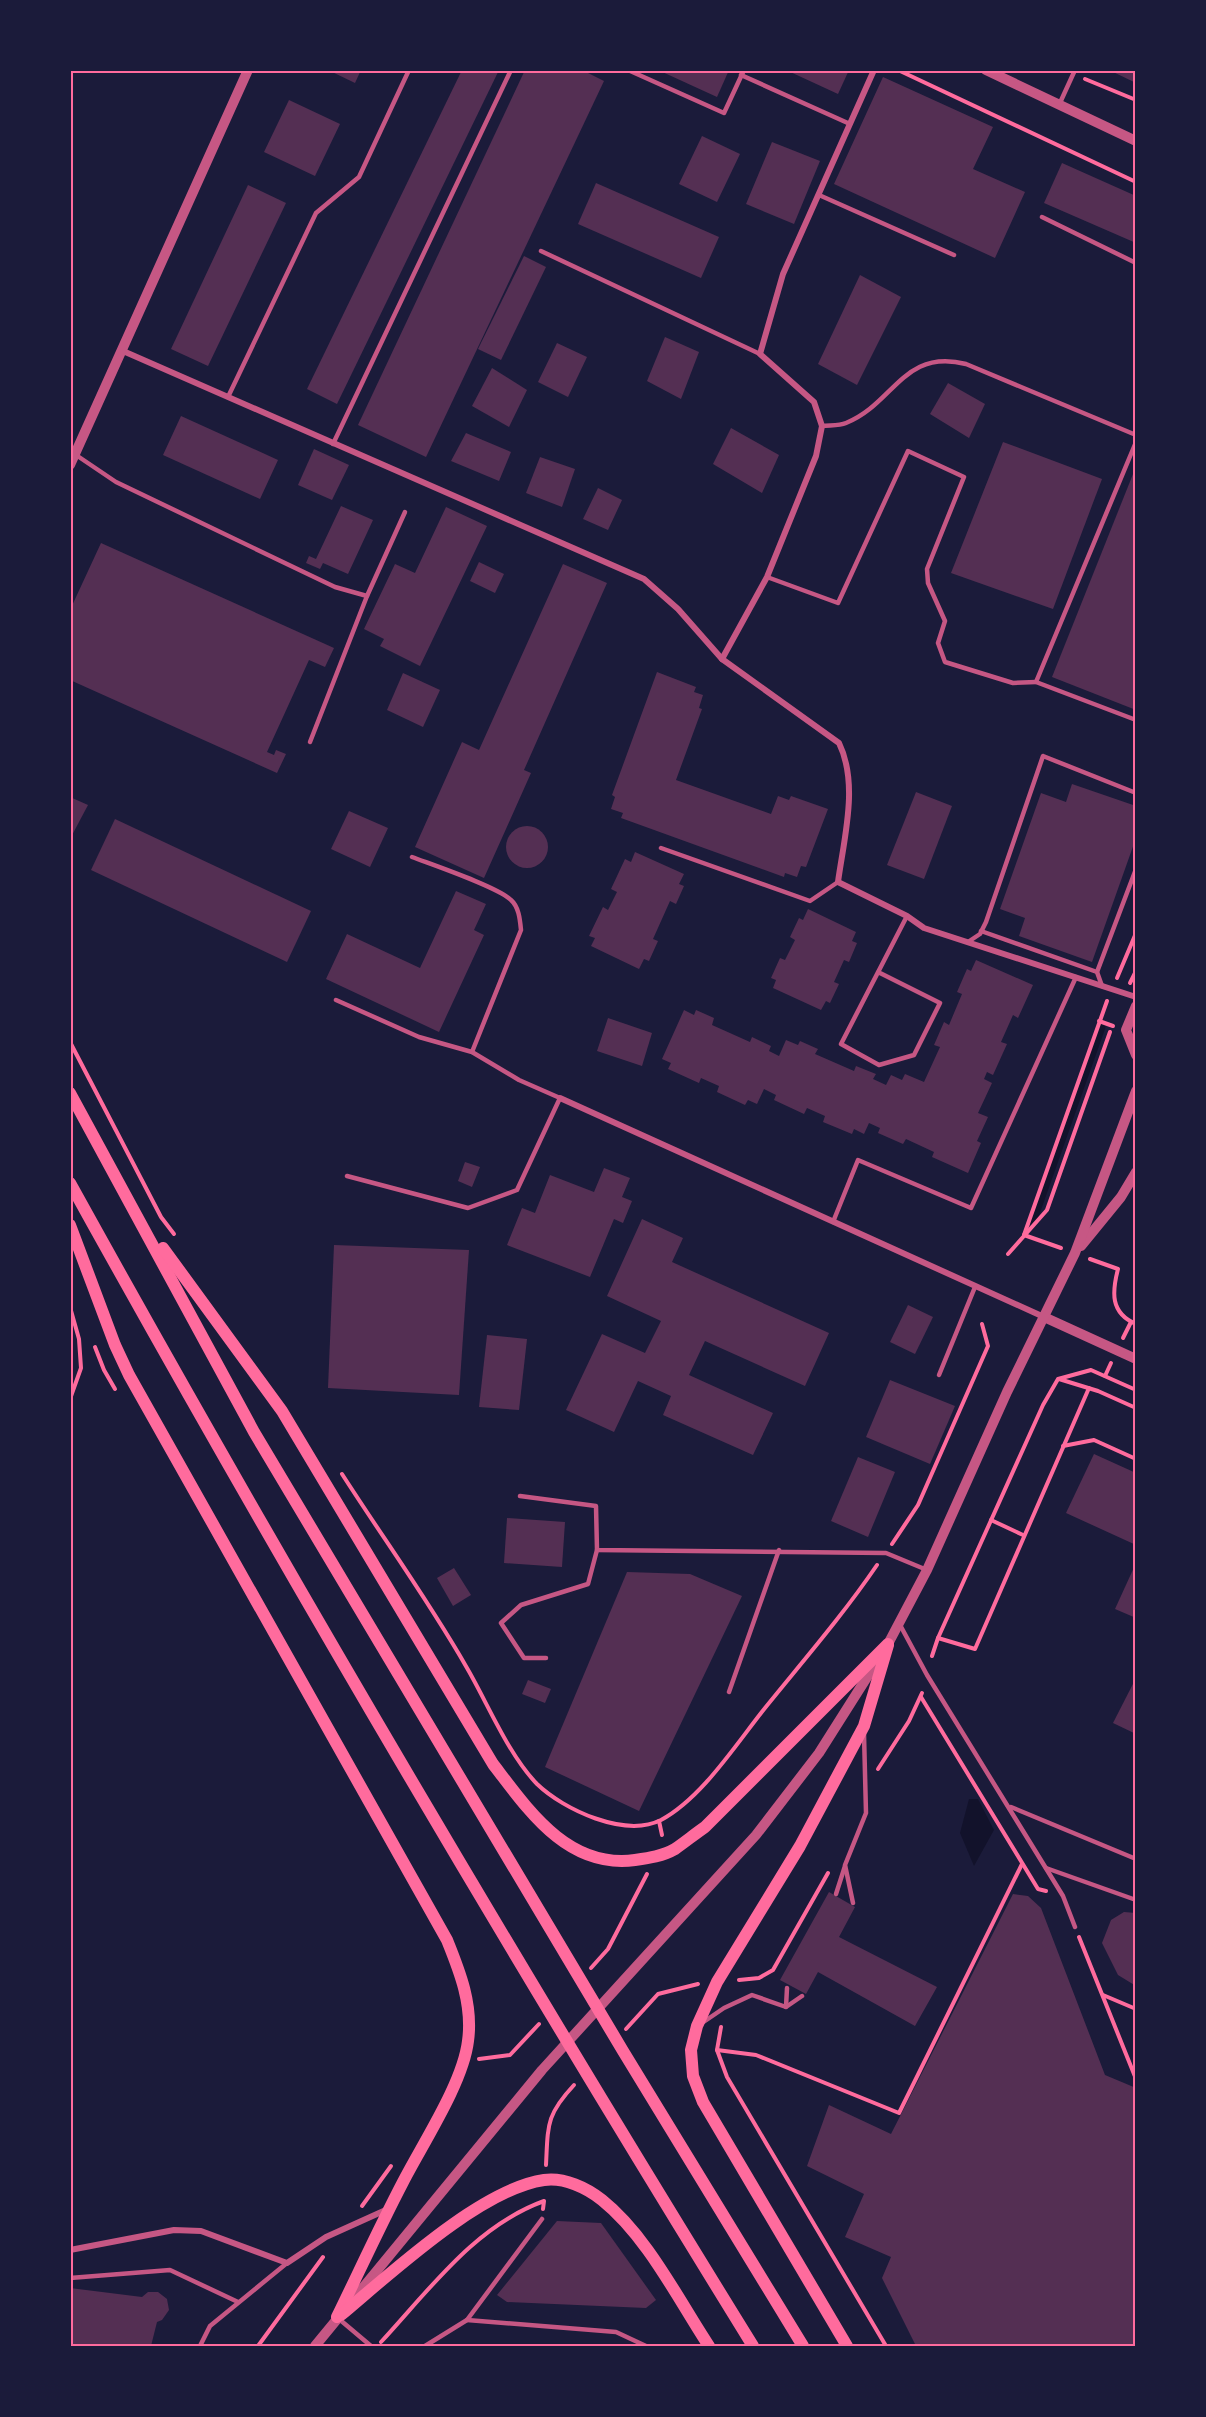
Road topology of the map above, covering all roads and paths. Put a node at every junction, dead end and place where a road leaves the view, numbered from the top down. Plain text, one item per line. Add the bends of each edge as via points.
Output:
1 (248, 70) edge
2 (410, 70) edge
3 (511, 70) edge
4 (628, 70) edge
5 (874, 70) edge
6 (898, 70) edge
7 (986, 70) edge
8 (742, 73) edge
9 (1074, 73) edge
10 (1136, 100) edge
11 (1059, 105) junction
12 (850, 124) junction
13 (1136, 141) edge
14 (1136, 182) edge
15 (819, 195) junction
16 (1042, 217) dead end
17 (541, 251) dead end
18 (954, 255) dead end
19 (1136, 263) edge
20 (123, 351) junction
21 (760, 354) junction
22 (227, 398) junction
23 (822, 426) junction
24 (1136, 435) edge
25 (1136, 442) edge
26 (333, 444) junction
27 (72, 457) edge
28 (405, 512) dead end
29 (767, 577) junction
30 (367, 596) junction
31 (722, 659) junction
32 (1036, 682) junction
33 (1136, 720) edge
34 (310, 742) dead end
35 (1136, 793) edge
36 (661, 848) dead end
37 (412, 856) dead end
38 (1136, 869) edge
39 (838, 882) junction
40 (907, 916) junction
41 (981, 931) junction
42 (1136, 933) edge
43 (968, 942) junction
44 (1136, 970) edge
45 (878, 972) junction
46 (1097, 972) junction
47 (1076, 977) junction
48 (1102, 986) junction
49 (1112, 990) junction
50 (1126, 994) junction
51 (1136, 997) edge
52 (336, 1000) dead end
53 (1136, 1006) edge
54 (70, 1042) edge
55 (472, 1052) junction
56 (1136, 1055) edge
57 (1136, 1091) edge
58 (70, 1093) edge
59 (560, 1098) junction
60 (1136, 1172) edge
61 (347, 1176) dead end
62 (70, 1183) edge
63 (137, 1212) junction
64 (832, 1222) junction
65 (70, 1225) edge
66 (1024, 1235) junction
67 (176, 1237) dead end
68 (1075, 1253) junction
69 (1008, 1254) dead end
70 (975, 1287) junction
71 (70, 1307) edge
72 (1044, 1317) junction
73 (982, 1324) dead end
74 (1136, 1324) edge
75 (1136, 1359) edge
76 (939, 1375) dead end
77 (1058, 1378) junction
78 (1089, 1388) junction
79 (1136, 1390) edge
80 (70, 1399) edge
81 (1136, 1408) edge
82 (1063, 1446) junction
83 (1136, 1459) edge
84 (340, 1471) dead end
85 (520, 1496) dead end
86 (991, 1520) junction
87 (1023, 1536) junction
88 (597, 1550) junction
89 (779, 1550) junction
90 (886, 1552) junction
91 (927, 1570) junction
92 (899, 1623) junction
93 (938, 1638) junction
94 (888, 1644) junction
95 (546, 1658) dead end
96 (927, 1675) junction
97 (729, 1692) dead end
98 (864, 1726) junction
99 (1011, 1807) junction
100 (659, 1821) junction
101 (662, 1835) dead end
102 (1136, 1859) edge
103 (1022, 1864) junction
104 (845, 1865) junction
105 (1047, 1868) junction
106 (648, 1872) dead end
107 (836, 1894) dead end
108 (1063, 1896) junction
109 (1136, 1900) edge
110 (853, 1903) dead end
111 (1076, 1927) joint
112 (602, 1956) dead end
113 (741, 1980) dead end
114 (703, 1983) dead end
115 (787, 1988) dead end
116 (1102, 1995) junction
117 (802, 1996) dead end
118 (786, 2007) junction
119 (724, 2008) junction
120 (1136, 2009) edge
121 (638, 2016) dead end
122 (697, 2026) junction
123 (523, 2041) dead end
124 (717, 2050) junction
125 (476, 2060) dead end
126 (1136, 2079) edge
127 (560, 2101) dead end
128 (398, 2156) dead end
129 (546, 2165) dead end
130 (544, 2201) dead end
131 (389, 2209) junction
132 (542, 2219) dead end
133 (346, 2226) junction
134 (70, 2250) edge
135 (325, 2254) dead end
136 (287, 2262) junction
137 (70, 2278) edge
138 (238, 2302) junction
139 (338, 2317) junction
140 (467, 2320) junction
141 (200, 2346) edge
142 (258, 2346) edge
143 (315, 2346) edge
144 (371, 2346) edge
145 (377, 2346) edge
146 (425, 2346) edge
147 (646, 2346) edge
148 (709, 2346) edge
149 (753, 2346) edge
150 (803, 2346) edge
151 (847, 2346) edge
152 (886, 2346) edge

1 - 20 street
2 - 22 lane via 359,177 316,213
3 - 26 lane
4 - 8 lane via 724,113
5 - 12 street
6 - 14 path
7 - 11 street
8 - 12 lane
9 - 10 path
9 - 11 lane
11 - 13 street
12 - 15 street
15 - 18 lane
15 - 21 street via 783,274
16 - 19 lane
17 - 21 lane
20 - 22 street
20 - 27 street
21 - 23 street via 813,402
22 - 26 street
23 - 24 lane via 845,424 920,366 946,359
23 - 29 street via 816,456
25 - 32 lane
26 - 31 street via 644,579 678,609
27 - 30 lane via 116,482 335,586
28 - 30 lane
29 - 31 street
29 - 32 lane via 838,603 908,451 963,477 927,569 928,583 945,621 938,643 945,662 1013,683
30 - 34 lane
31 - 39 street via 839,743 847,760 848,811
32 - 33 lane
35 - 41 lane via 1043,756
36 - 39 lane via 810,901
37 - 55 lane via 497,892 511,900 519,912 521,930
38 - 46 lane
39 - 40 street
40 - 43 street via 924,928
40 - 45 lane
41 - 43 lane
41 - 46 lane
42 - 49 path
43 - 47 street
44 - 50 path
45 - 45 lane via 841,1044 879,1065 914,1055 940,1002
46 - 48 lane
47 - 48 street
47 - 64 lane via 971,1208 858,1160
48 - 49 street
49 - 50 street
49 - 66 path
50 - 51 street
50 - 66 path via 1047,1210
52 - 55 lane via 419,1037
53 - 56 street via 1126,1030
54 - 67 path
55 - 59 lane via 519,1080
57 - 68 street
58 - 63 main road
59 - 61 lane via 517,1190 468,1208
59 - 64 street
60 - 68 street via 1121,1197
62 - 149 main road via 225,1462 511,1950
63 - 94 main road via 282,1411 493,1764 531,1814 558,1840 591,1856 624,1862 674,1850 705,1827
63 - 150 main road via 254,1432
64 - 70 street
65 - 131 main road via 129,1375 447,1940 463,1980 469,2014 463,2061
66 - 68 path
66 - 69 path
68 - 72 street
68 - 74 path via 1118,1269 1112,1290 1115,1307
70 - 72 street
70 - 76 lane
71 - 80 path via 79,1339 81,1368
72 - 75 street
72 - 91 street
73 - 90 path via 988,1346 918,1505
77 - 78 path
77 - 79 path via 1091,1370
77 - 86 path
78 - 81 path
78 - 82 path
82 - 83 path via 1094,1440
82 - 87 path
84 - 100 path via 466,1665 523,1766 538,1785 574,1808 614,1826 636,1827
85 - 88 lane via 596,1506
86 - 87 path
86 - 93 path
87 - 93 path via 975,1649
88 - 89 lane
88 - 95 lane via 588,1584 521,1605 501,1623 524,1658
89 - 90 lane
89 - 97 lane
90 - 91 lane
90 - 100 path via 723,1761 683,1806
91 - 92 street
92 - 94 street
92 - 96 lane
93 - 96 path
94 - 98 main road
94 - 139 street via 819,1753 756,1835 542,2070
96 - 99 lane
96 - 103 path via 921,1697
98 - 104 lane via 866,1813
98 - 122 main road via 800,1846 717,1982
99 - 102 lane
99 - 105 lane
100 - 101 path
103 - 108 path via 1038,1889
103 - 124 path via 900,2113 756,2055
104 - 107 lane
104 - 110 lane
105 - 108 lane
105 - 109 lane
106 - 112 path
108 - 111 lane
111 - 116 path
113 - 119 path
114 - 121 path via 658,1994
115 - 118 lane
116 - 120 path
116 - 126 path
117 - 118 lane
118 - 119 lane via 752,1995
119 - 122 lane
119 - 124 path
122 - 151 main road via 691,2050 693,2076 703,2102
123 - 125 path via 510,2055
124 - 152 path via 728,2077
127 - 129 path via 548,2122
128 - 133 path
130 - 145 path via 518,2211 476,2240
131 - 133 street
131 - 139 main road
132 - 140 lane
133 - 136 street
134 - 136 street via 174,2230 201,2231
135 - 142 path
136 - 138 lane
137 - 138 lane via 170,2270
138 - 141 lane via 210,2326
139 - 143 street
139 - 144 lane
139 - 148 main road via 428,2243 493,2199 518,2186 546,2180 572,2182 602,2199 629,2227
140 - 146 lane
140 - 147 lane via 616,2332

